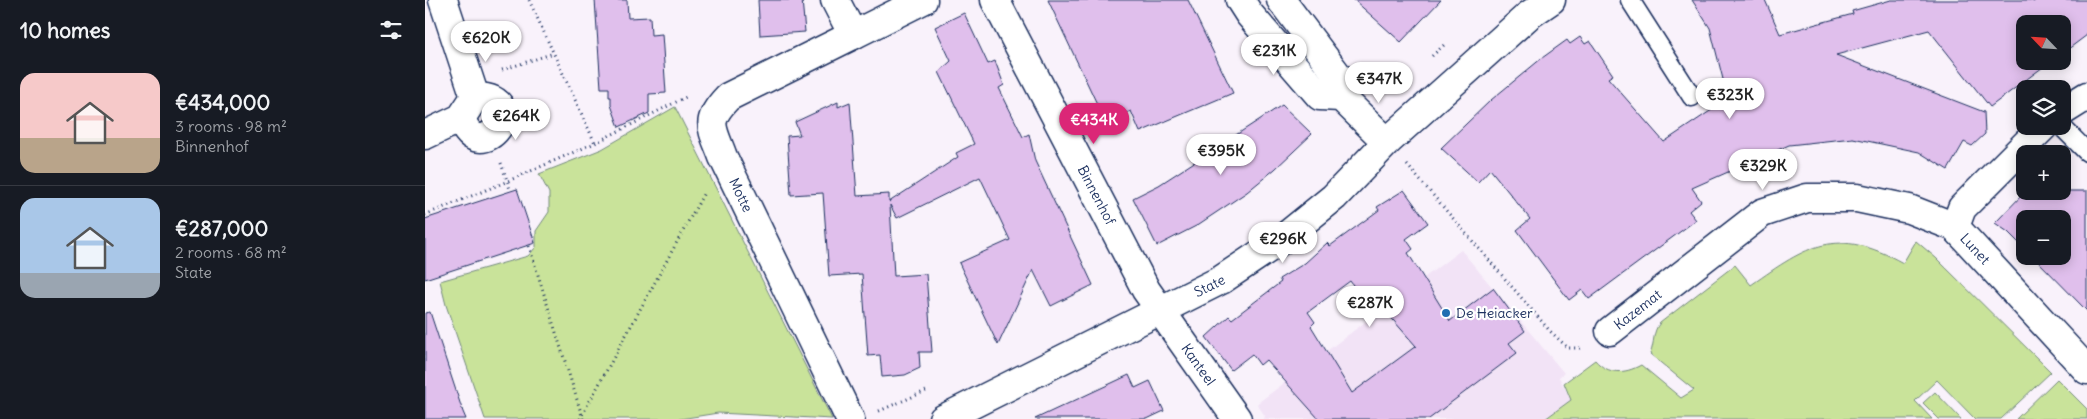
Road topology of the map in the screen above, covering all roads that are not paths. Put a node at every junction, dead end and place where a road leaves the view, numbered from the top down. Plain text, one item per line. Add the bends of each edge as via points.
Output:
1 (443, 0) edge
2 (835, 0) edge
3 (923, 0) edge
4 (995, 0) edge
5 (1240, 0) edge
6 (1281, 0) edge
7 (1551, 0) edge
8 (1629, 0) edge
9 (853, 35) junction
10 (2087, 96) edge
11 (1341, 97) junction
12 (1692, 97) dead end
13 (2071, 106) edge
14 (425, 135) edge
15 (2035, 135) edge
16 (2070, 135) edge
17 (1387, 142) junction
18 (2087, 152) edge
19 (1955, 227) junction
20 (1160, 310) junction
21 (1610, 331) road end
22 (2087, 370) edge
23 (861, 417) edge
24 (943, 419) edge
25 (1237, 419) edge

1 - 14 street via 468,98
2 - 9 street
3 - 9 street
4 - 20 street, Binnenhof via 1146,290
5 - 11 street via 1320,96
6 - 11 street via 1342,81
7 - 17 street, State via 1529,15
8 - 12 lane
9 - 23 street, Motte via 728,96 715,110 711,124 723,157
10 - 13 street
11 - 17 street
15 - 19 street, Lunet via 1962,208
16 - 18 lane
17 - 20 street, State via 1334,197 1281,240 1221,280
19 - 21 street, Kazemat via 1909,209 1857,198 1807,198 1762,213
19 - 22 street, Lunet
20 - 24 street, State
20 - 25 street, Kanteel

